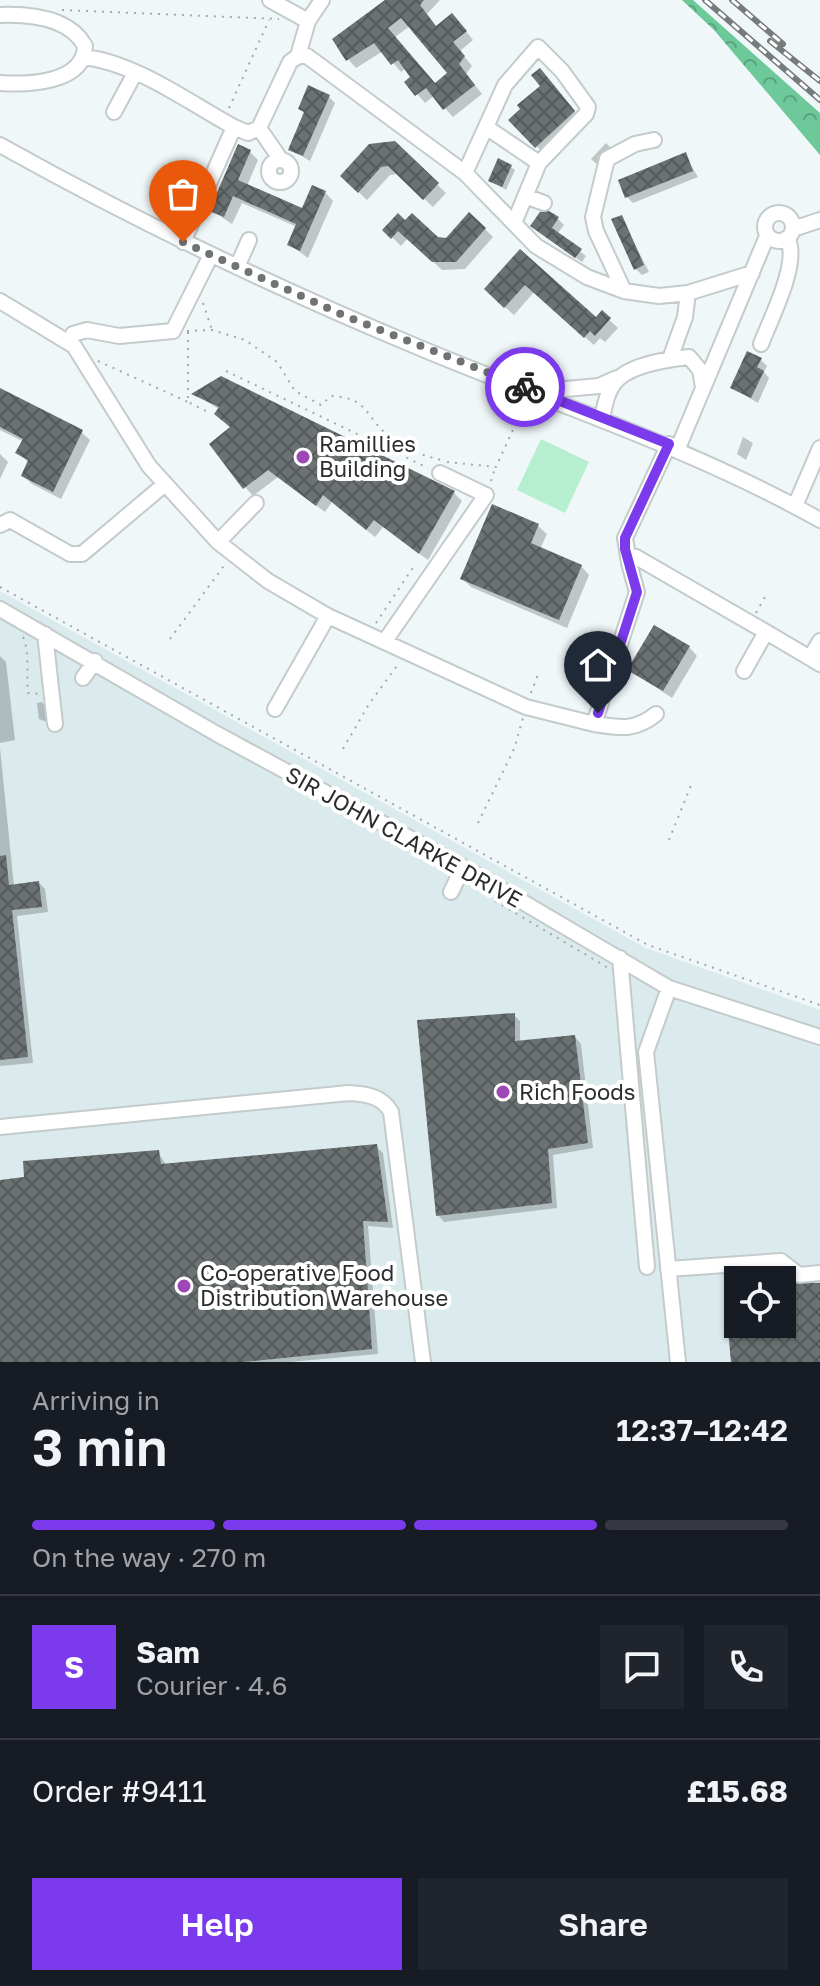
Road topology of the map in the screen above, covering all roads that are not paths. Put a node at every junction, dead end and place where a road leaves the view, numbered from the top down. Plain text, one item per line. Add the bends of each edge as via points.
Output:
1 (270, 0) edge
2 (322, 0) edge
3 (0, 15) edge
4 (308, 21) junction
5 (298, 56) junction
6 (85, 57) junction
7 (135, 73) junction
8 (0, 83) edge
9 (114, 112) dead end
10 (228, 124) junction
11 (486, 127) junction
12 (259, 128) junction
13 (654, 140) dead end
14 (0, 145) edge
15 (281, 160) dead end
16 (539, 163) junction
17 (465, 173) junction
18 (525, 196) junction
19 (544, 203) dead end
20 (820, 220) edge
21 (514, 223) junction
22 (790, 234) junction
23 (767, 236) junction
24 (249, 240) dead end
25 (183, 242) junction
26 (211, 255) junction
27 (237, 267) junction
28 (752, 273) junction
29 (624, 291) junction
30 (688, 293) junction
31 (1, 305) edge
32 (73, 334) dead end
33 (723, 338) junction
34 (761, 344) dead end
35 (689, 357) junction
36 (670, 359) junction
37 (619, 378) junction
38 (703, 387) junction
39 (528, 388) junction
40 (602, 418) junction
41 (673, 446) junction
42 (820, 448) edge
43 (440, 473) road end
44 (165, 484) junction
45 (256, 503) dead end
46 (795, 506) junction
47 (820, 520) edge
48 (0, 525) edge
49 (218, 542) junction
50 (629, 563) junction
51 (0, 609) edge
52 (328, 616) junction
53 (766, 632) junction
54 (45, 634) junction
55 (385, 641) junction
56 (820, 641) edge
57 (95, 661) junction
58 (815, 661) edge
59 (744, 671) dead end
60 (83, 678) dead end
61 (275, 709) dead end
62 (656, 714) dead end
63 (55, 724) dead end
64 (594, 724) junction
65 (463, 867) junction
66 (451, 892) dead end
67 (620, 958) junction
68 (669, 990) junction
69 (820, 1037) edge
70 (0, 1127) edge
71 (647, 1267) dead end
72 (668, 1269) junction
73 (820, 1273) edge
74 (423, 1362) edge
75 (678, 1362) edge

1 - 4 street
2 - 4 street
3 - 6 street via 32,16 63,25 81,39
4 - 5 street
5 - 12 street via 290,62
5 - 17 street via 307,56 360,91
6 - 7 street
6 - 8 street via 60,76
7 - 9 street
7 - 10 street
10 - 12 street via 248,133
10 - 25 street
11 - 16 street
11 - 16 street via 505,85 538,47 588,107
11 - 17 street
12 - 15 street
13 - 29 street via 607,159 593,217
14 - 25 street
16 - 18 street
17 - 21 street
18 - 19 street
18 - 21 street
20 - 22 street
21 - 29 street via 556,260
22 - 23 street via 774,241
22 - 23 street via 786,215 774,213 765,223
22 - 34 street via 789,271
23 - 28 street
24 - 27 street
25 - 26 street
26 - 27 street
26 - 32 street via 181,331
27 - 39 street via 423,349
28 - 30 street
28 - 33 street
29 - 30 street
30 - 36 street
31 - 44 street via 51,331 80,354
33 - 35 street via 709,352
33 - 38 street
35 - 36 street
35 - 38 street via 700,370
36 - 37 street via 647,374
37 - 39 street via 551,392
37 - 40 street
38 - 41 street
39 - 40 street
40 - 41 street
41 - 46 street
41 - 50 street via 625,538
42 - 46 street
43 - 55 street via 486,495
44 - 48 street via 82,554 70,554 10,520
44 - 49 street
45 - 49 street
46 - 47 street
49 - 52 street via 268,581
50 - 53 street via 636,557
50 - 64 street via 637,592
51 - 54 street, SIR JOHN CLARKE DRIVE
52 - 55 street
52 - 61 street
53 - 58 street
53 - 59 street
54 - 57 street, SIR JOHN CLARKE DRIVE
54 - 63 street
55 - 64 street via 526,707
56 - 58 street
57 - 60 street
57 - 65 street, SIR JOHN CLARKE DRIVE via 217,734
62 - 64 street via 628,729
65 - 66 street
65 - 67 street, SIR JOHN CLARKE DRIVE
67 - 68 street, SIR JOHN CLARKE DRIVE
67 - 71 street
68 - 69 street, SIR JOHN CLARKE DRIVE
68 - 72 street via 646,1052
70 - 74 street via 349,1093 386,1103
72 - 73 street via 781,1261 799,1275
72 - 75 street

